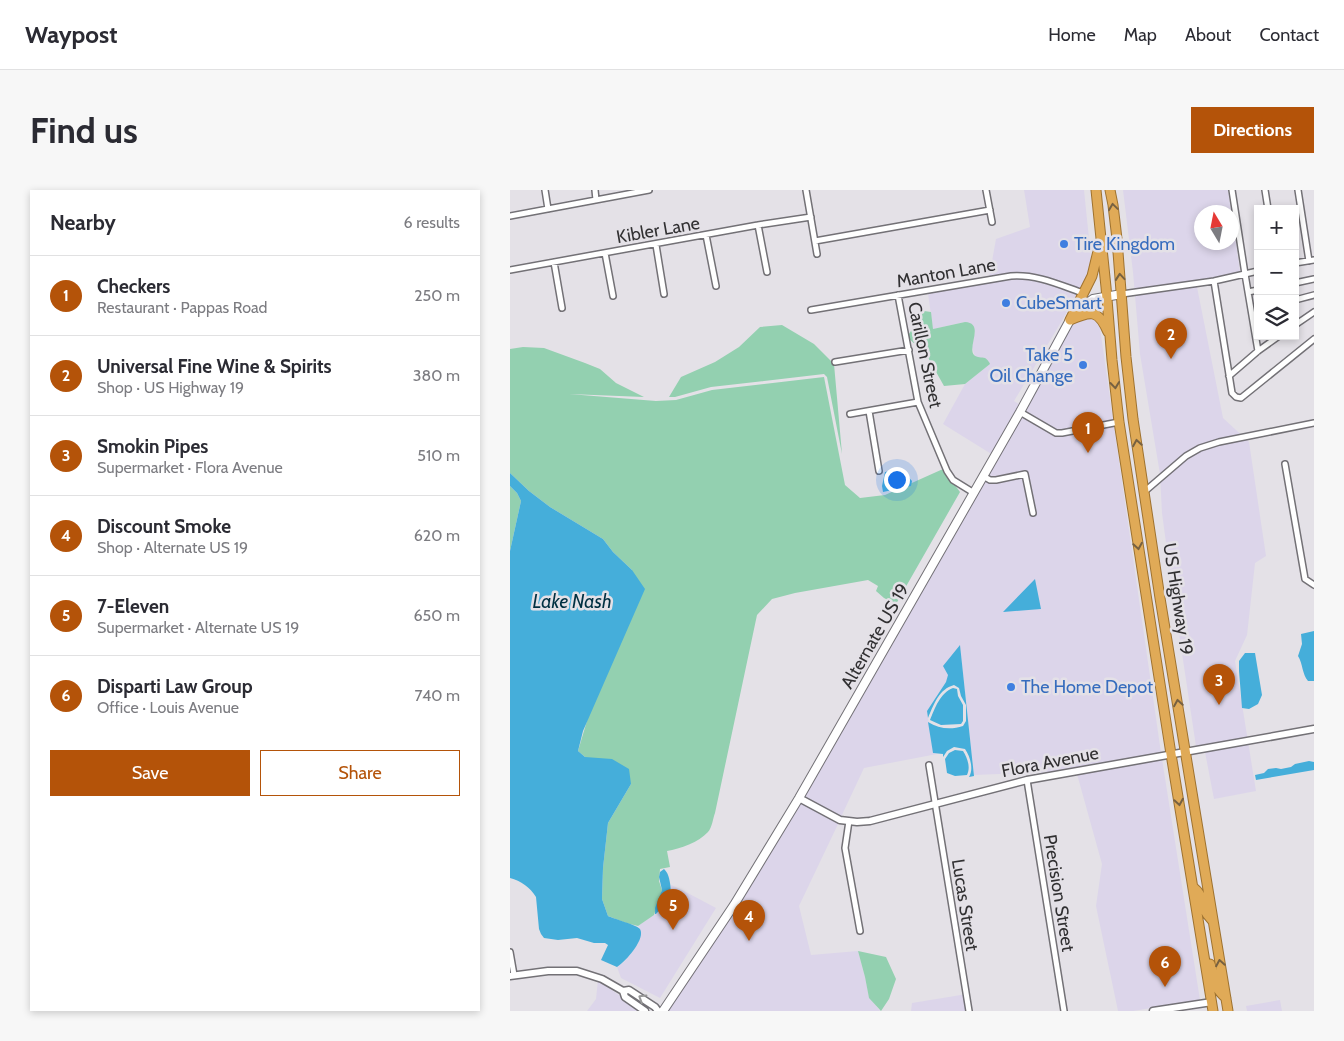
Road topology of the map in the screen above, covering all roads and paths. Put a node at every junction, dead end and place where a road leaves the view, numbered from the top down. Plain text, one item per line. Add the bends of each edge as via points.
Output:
1 (545, 190) edge
2 (594, 190) edge
3 (649, 190) edge
4 (806, 190) edge
5 (986, 190) edge
6 (1096, 190) edge
7 (1110, 190) edge
8 (1232, 190) edge
9 (1265, 190) edge
10 (1298, 190) edge
11 (642, 191) edge
12 (596, 200) junction
13 (1267, 205) edge
14 (548, 209) junction
15 (990, 210) junction
16 (510, 216) edge
17 (811, 217) junction
18 (992, 222) dead end
19 (758, 225) junction
20 (706, 235) junction
21 (1102, 237) junction
22 (815, 241) junction
23 (656, 244) junction
24 (605, 253) junction
25 (817, 254) dead end
26 (1311, 260) edge
27 (554, 262) junction
28 (510, 270) edge
29 (767, 272) dead end
30 (1254, 272) edge
31 (1245, 274) junction
32 (1314, 279) edge
33 (1214, 280) junction
34 (1299, 282) edge
35 (716, 286) dead end
36 (1254, 291) edge
37 (1248, 292) junction
38 (1083, 293) junction
39 (664, 294) dead end
40 (1122, 294) junction
41 (898, 295) junction
42 (613, 296) dead end
43 (1107, 296) junction
44 (1314, 296) edge
45 (1299, 299) edge
46 (1254, 306) edge
47 (562, 308) dead end
48 (812, 310) dead end
49 (1314, 312) edge
50 (1070, 320) junction
51 (1299, 322) edge
52 (1110, 336) junction
53 (1314, 339) edge
54 (1257, 340) edge
55 (1273, 340) edge
56 (909, 350) junction
57 (1258, 351) junction
58 (836, 362) dead end
59 (1229, 376) junction
60 (918, 402) junction
61 (1117, 402) junction
62 (869, 411) junction
63 (1020, 412) junction
64 (850, 414) dead end
65 (1119, 422) junction
66 (1314, 423) edge
67 (1285, 464) dead end
68 (879, 471) dead end
69 (984, 476) junction
70 (1144, 492) junction
71 (974, 493) junction
72 (1033, 513) dead end
73 (1133, 513) junction
74 (1156, 564) junction
75 (1314, 584) edge
76 (1314, 729) edge
77 (1186, 752) junction
78 (1171, 754) junction
79 (929, 765) dead end
80 (1027, 780) junction
81 (799, 798) junction
82 (935, 803) junction
83 (849, 821) junction
84 (1192, 887) junction
85 (1213, 922) junction
86 (860, 931) dead end
87 (510, 952) edge
88 (1204, 954) junction
89 (512, 976) edge
90 (623, 991) junction
91 (1226, 998) junction
92 (1212, 1006) edge
93 (646, 1011) edge
94 (658, 1011) edge
95 (663, 1011) edge
96 (969, 1011) edge
97 (1064, 1011) edge
98 (1152, 1011) edge
99 (1220, 1011) edge
100 (1228, 1011) edge

1 - 14 street
2 - 12 street
3 - 11 street
4 - 17 street
5 - 15 street
6 - 21 highway, US Highway 19
40 -> 7 highway, US Highway 19
8 - 31 street
9 - 13 street
10 - 26 street
11 - 12 street
12 - 14 street
14 - 16 street
15 - 18 street
15 - 22 street
17 - 19 street, Kibler Lane
17 - 22 street
19 - 20 street, Kibler Lane
19 - 29 street
20 - 23 street, Kibler Lane
20 - 35 street
21 - 38 highway via 1092,276
21 - 43 highway, US Highway 19
22 - 25 street
23 - 24 street, Kibler Lane
23 - 39 street
24 - 27 street, Kibler Lane
24 - 42 street
27 - 28 street, Kibler Lane
27 - 47 street
30 - 31 street
31 - 33 street
31 - 37 street
32 - 34 street
33 - 40 street
33 - 59 street
36 - 37 street
37 - 46 street
38 - 41 street, Manton Lane via 1021,275
38 - 50 highway
40 - 43 main road, Alternate US 19
70 -> 40 highway, US Highway 19 via 1130,390
41 - 48 street, Manton Lane
41 - 56 street, Carillon Street
43 - 50 main road, Alternate US 19 via 1093,299
43 - 52 highway, US Highway 19
44 - 45 street
49 - 51 street
50 - 52 highway via 1092,313 1103,322
50 - 63 main road, Alternate US 19
52 -> 61 highway, US Highway 19
53 - 59 street via 1242,398 1236,398 1232,393
54 - 57 street
55 - 57 street
56 - 58 street
56 - 60 street, Carillon Street
57 - 59 street
60 - 62 street
60 - 71 street, Carillon Street via 947,471 953,480
61 - 65 highway, US Highway 19
61 - 70 highway via 1134,484
62 - 64 street
62 - 68 street
63 - 65 street via 1062,433
63 - 69 main road, Alternate US 19
65 - 73 highway, US Highway 19
66 - 70 street via 1200,448
67 - 75 street via 1305,579
69 - 71 main road, Alternate US 19
69 - 72 street via 996,480 1025,474
70 - 74 highway, US Highway 19
71 - 81 main road, Alternate US 19
73 - 74 highway via 1140,514 1142,518 1148,550
73 -> 78 highway, US Highway 19
77 -> 74 highway, US Highway 19
76 - 77 street, Flora Avenue
77 - 78 street, Flora Avenue
77 - 85 highway, US Highway 19
78 - 80 street, Flora Avenue
78 -> 84 highway, US Highway 19
79 - 82 street, Lucas Street
80 - 82 street, Flora Avenue
80 - 97 street, Precision Street
81 - 83 street, Flora Avenue via 840,820
81 - 95 main road, Alternate US 19 via 734,905
82 - 83 street, Flora Avenue via 870,820
82 - 96 street, Lucas Street
83 - 86 street via 845,848
84 - 85 highway via 1202,898 1204,909
84 - 88 highway, US Highway 19
91 -> 85 highway, US Highway 19
87 - 89 street
88 - 91 highway via 1218,991
88 - 92 highway, US Highway 19
89 - 90 street via 577,971 602,979
90 - 93 street via 625,997
94 -> 90 street via 629,990
91 - 100 highway, US Highway 19
92 - 98 street
92 - 99 highway via 1217,1004

